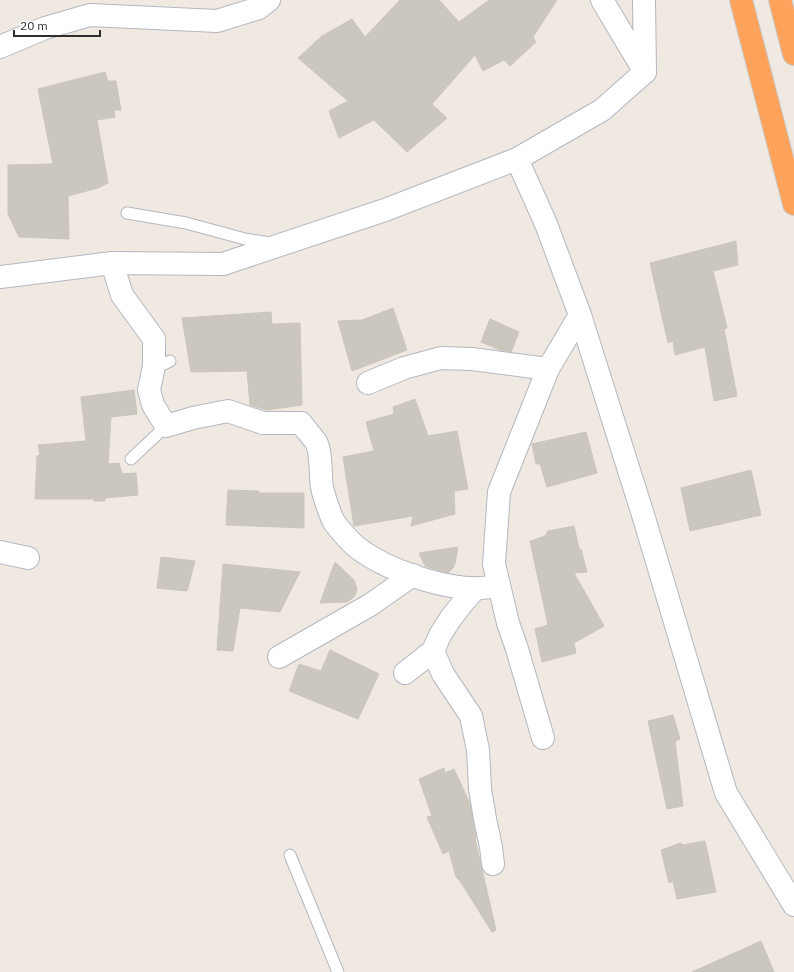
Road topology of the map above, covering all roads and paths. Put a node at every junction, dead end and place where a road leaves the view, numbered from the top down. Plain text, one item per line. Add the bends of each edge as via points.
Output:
1 (269, 0) edge
2 (602, 0) edge
3 (644, 0) edge
4 (741, 0) edge
5 (780, 0) edge
6 (0, 47) edge
7 (794, 54) edge
8 (645, 72) junction
9 (517, 159) junction
10 (794, 204) edge
11 (127, 212) dead end
12 (279, 245) junction
13 (112, 263) junction
14 (0, 277) edge
15 (580, 315) junction
16 (548, 369) junction
17 (368, 383) dead end
18 (166, 426) junction
19 (131, 459) dead end
20 (0, 552) edge
21 (28, 558) dead end
22 (413, 575) junction
23 (499, 585) junction
24 (476, 589) junction
25 (433, 651) junction
26 (279, 657) dead end
27 (405, 673) dead end
28 (543, 738) dead end
29 (290, 855) dead end
30 (492, 864) dead end
31 (794, 905) edge
32 (338, 972) edge

1 - 6 street via 259,8 217,21 90,14 45,28
2 - 8 street
3 - 8 street
4 - 10 highway
5 - 7 highway
8 - 9 street via 602,110
9 - 12 street via 385,210
9 - 15 street via 546,224
11 - 12 lane
12 - 13 street via 223,264
13 - 14 street
13 - 18 street via 122,295 154,340 154,366 162,366 149,390 153,405
15 - 16 street
15 - 31 street via 726,793
16 - 17 street via 472,359 441,358 404,368
16 - 23 street via 499,492 494,564
18 - 19 lane
18 - 22 street via 228,411 263,423 301,424 317,443 322,488 334,522 357,548 373,558
20 - 21 street
22 - 24 street via 439,584
22 - 26 street via 370,605
23 - 24 street
23 - 28 street
24 - 25 street via 451,618
25 - 27 street
25 - 30 street via 443,674 470,716 478,750 480,789
29 - 32 lane

